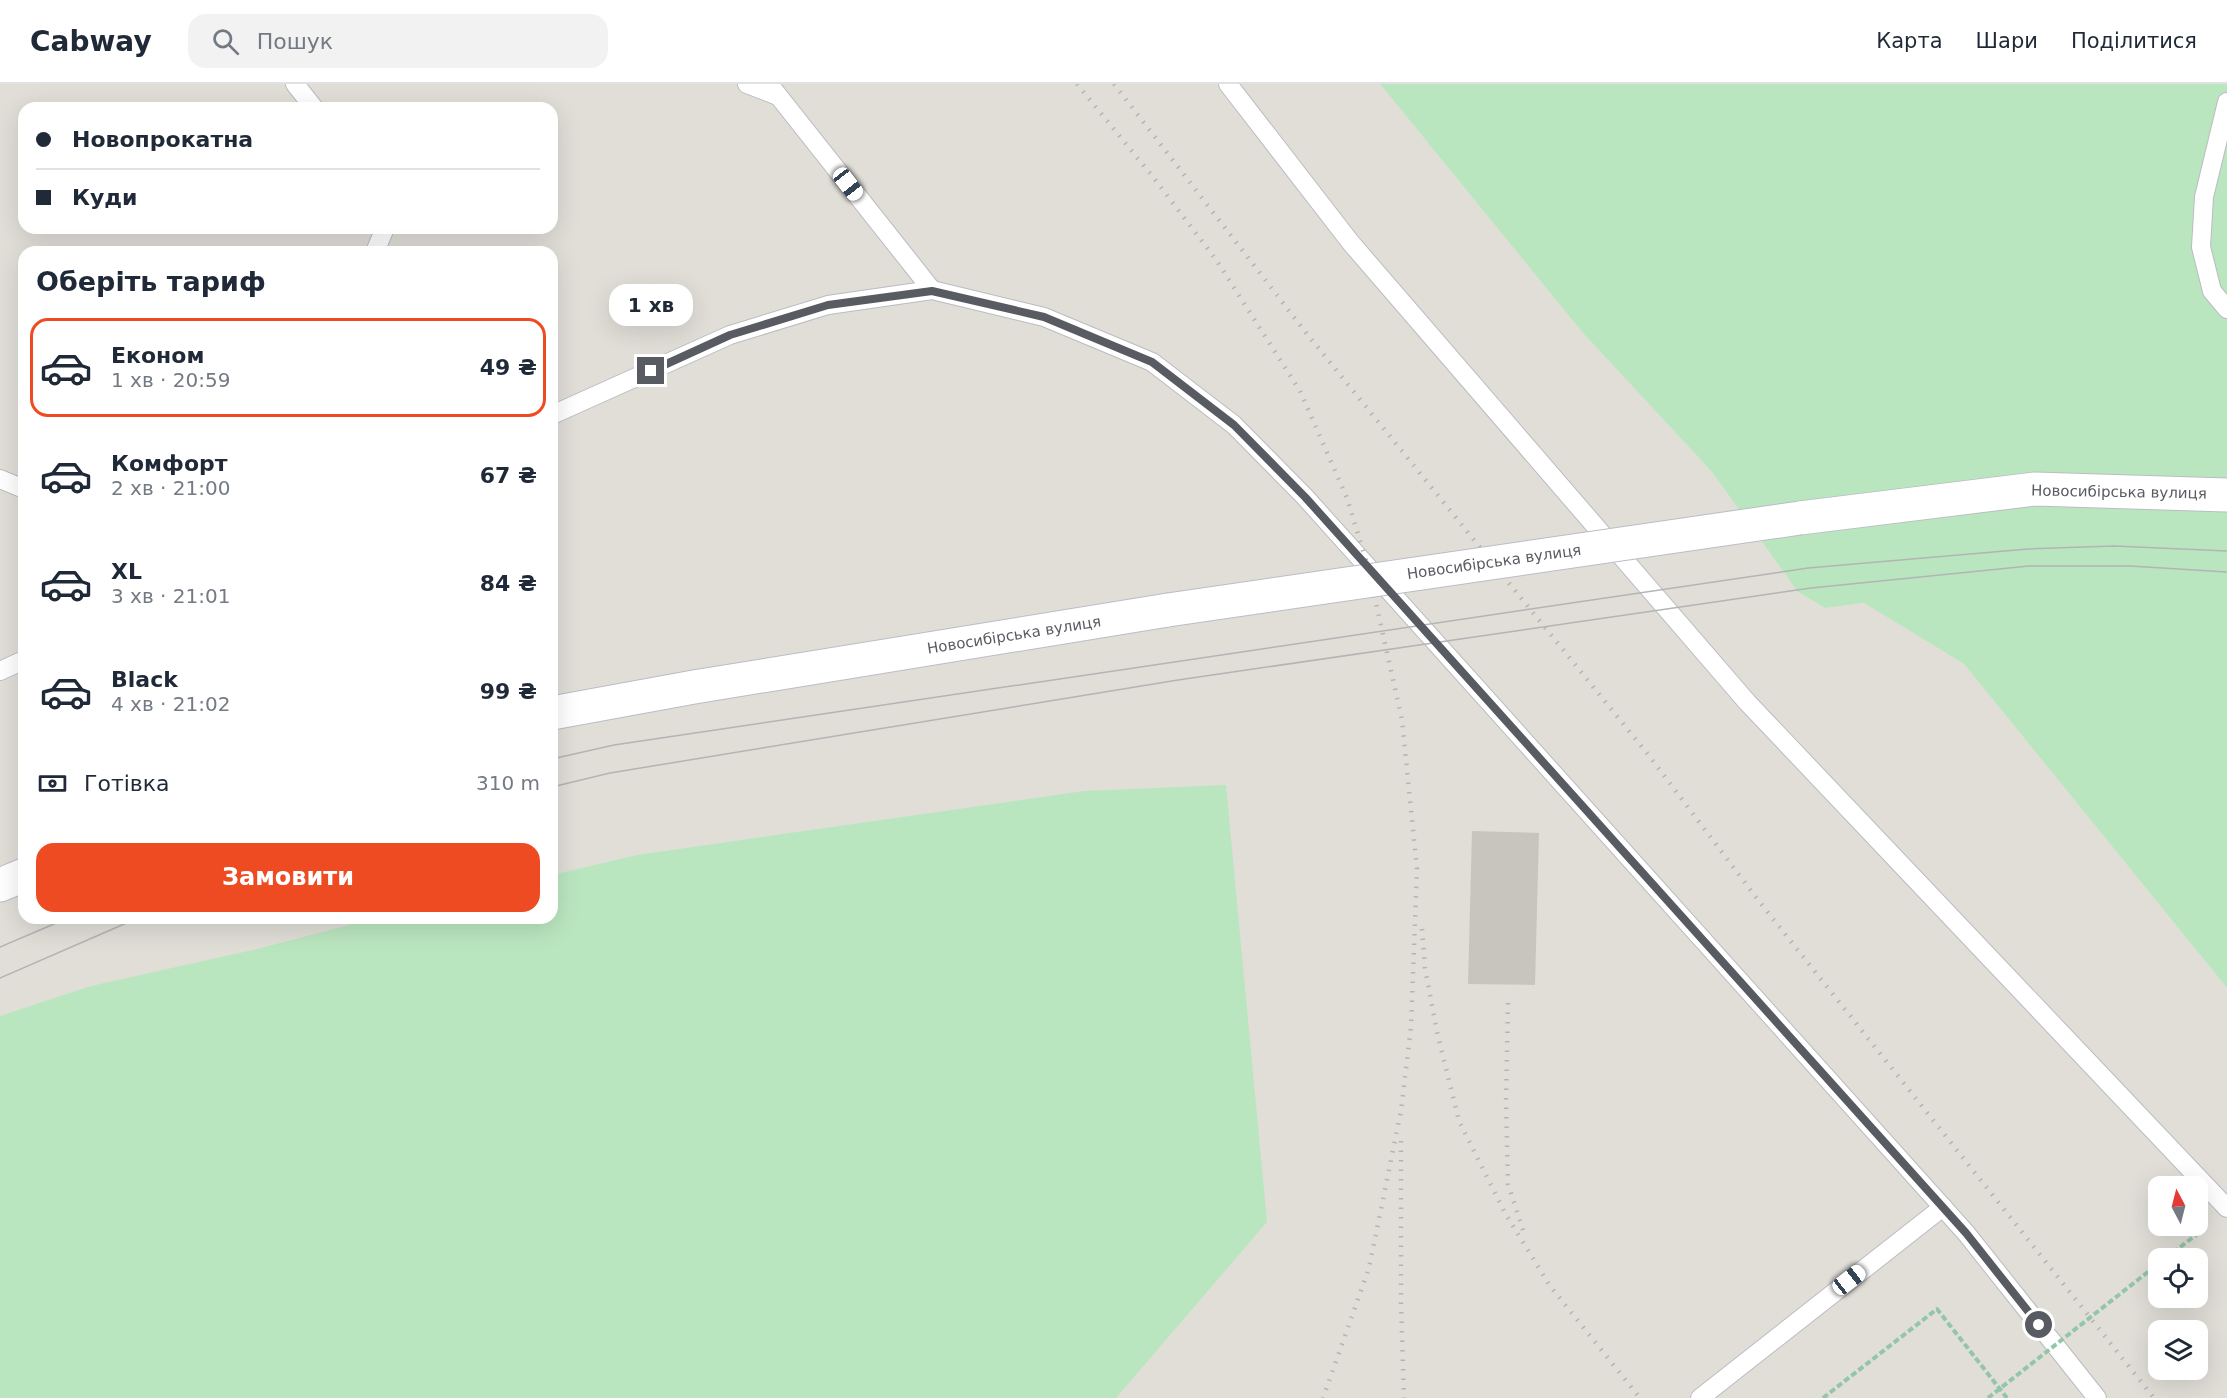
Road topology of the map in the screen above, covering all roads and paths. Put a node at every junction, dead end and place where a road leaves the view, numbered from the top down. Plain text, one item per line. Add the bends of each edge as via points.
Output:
1 (747, 84) edge
2 (1228, 84) edge
3 (302, 86) edge
4 (773, 90) edge
5 (311, 102) edge
6 (2227, 102) edge
7 (932, 291) junction
8 (2227, 309) edge
9 (558, 413) edge
10 (0, 479) edge
11 (18, 486) edge
12 (2227, 495) edge
13 (18, 663) edge
14 (0, 671) edge
15 (558, 712) edge
16 (18, 878) edge
17 (0, 885) edge
18 (1942, 1207) junction
19 (2227, 1208) edge
20 (2210, 1224) dead end
21 (2179, 1248) edge
22 (2148, 1272) edge
23 (1700, 1398) edge
24 (1823, 1398) edge
25 (1988, 1398) edge
26 (2007, 1398) edge
27 (2097, 1398) edge

1 - 4 lane
2 - 19 lane via 1351,243 1747,702
3 - 5 lane
4 - 7 lane
6 - 8 lane via 2204,196 2200,247 2212,291
7 - 9 lane via 828,305 730,335
7 - 18 lane via 1044,317 1152,362 1234,425 1305,497
10 - 11 lane
12 - 15 main road, Новосибірська вулиця, bridge via 2035,489 1800,518 1168,610
13 - 14 lane
16 - 17 main road
18 - 23 lane
18 - 27 lane
20 - 21 path
22 - 25 path, bridge
24 - 26 path via 1937,1309

